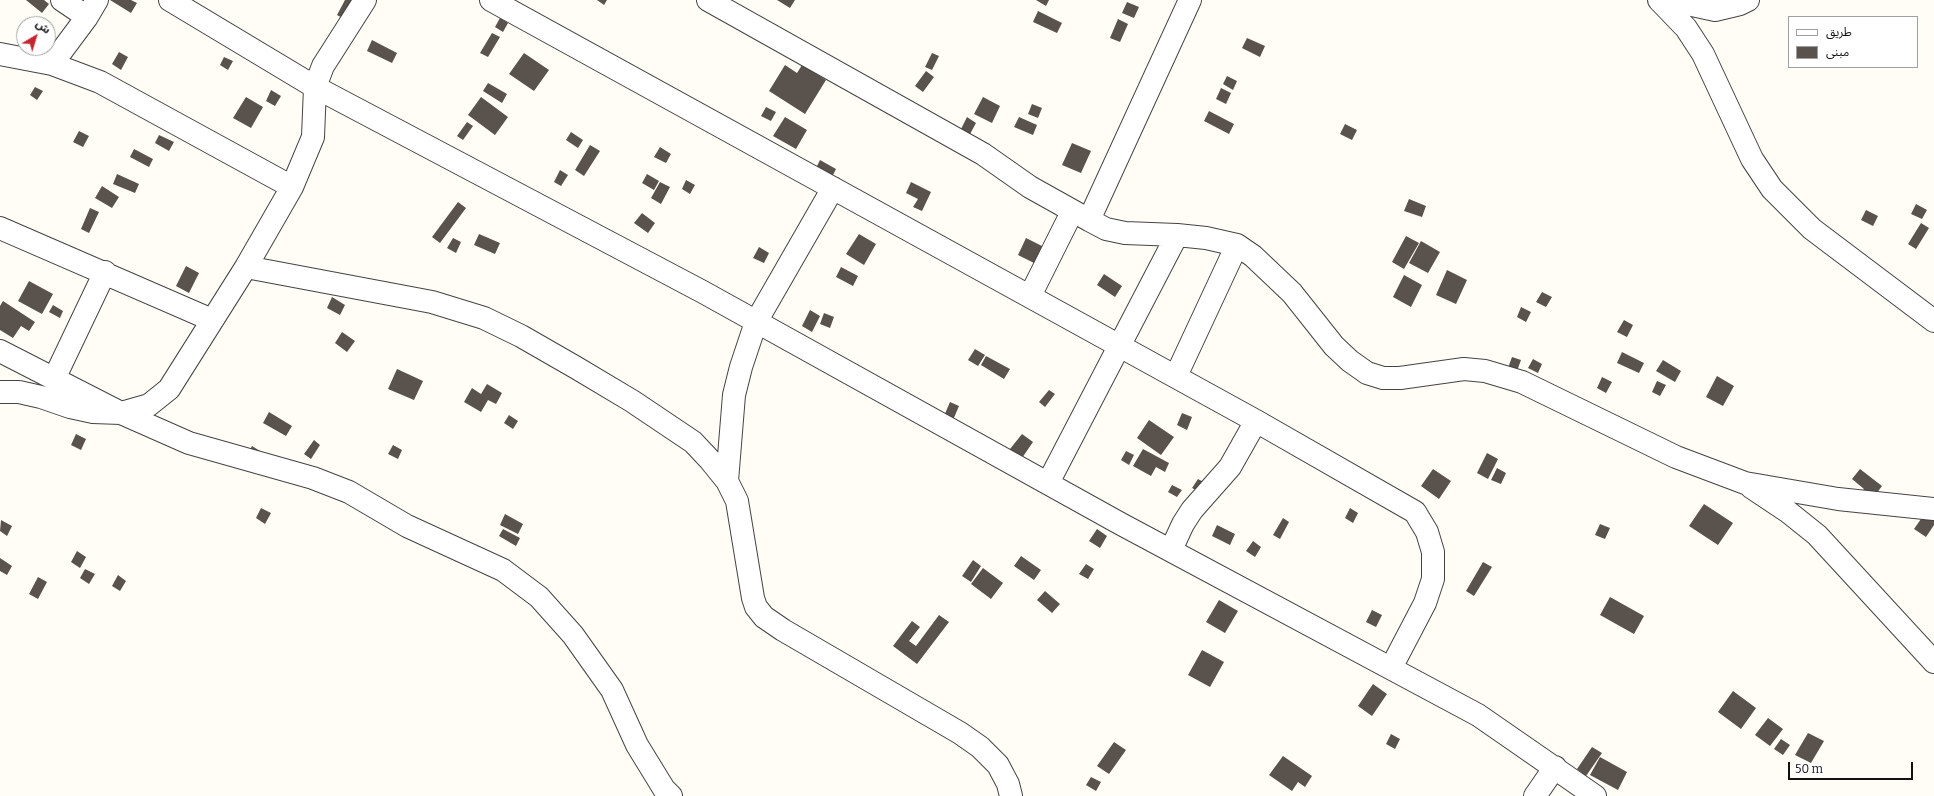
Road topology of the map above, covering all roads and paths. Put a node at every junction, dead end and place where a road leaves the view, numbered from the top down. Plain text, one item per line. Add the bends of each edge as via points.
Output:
1 (62, 0) edge
2 (170, 0) edge
3 (365, 0) edge
4 (491, 0) edge
5 (708, 0) edge
6 (1190, 0) edge
7 (1659, 0) edge
8 (1669, 0) edge
9 (1748, 0) edge
10 (92, 8) edge
11 (0, 54) edge
12 (52, 64) junction
13 (315, 86) junction
14 (292, 187) junction
15 (833, 188) junction
16 (1080, 216) junction
17 (0, 228) edge
18 (1177, 235) junction
19 (1237, 245) junction
20 (246, 267) junction
21 (105, 272) junction
22 (1030, 296) junction
23 (212, 320) junction
24 (1934, 321) edge
25 (756, 322) junction
26 (1120, 346) junction
27 (0, 351) edge
28 (1176, 376) junction
29 (54, 379) junction
30 (0, 392) edge
31 (121, 414) junction
32 (1256, 421) junction
33 (726, 482) junction
34 (1048, 483) junction
35 (1745, 483) junction
36 (1934, 508) edge
37 (1171, 550) junction
38 (1934, 662) edge
39 (1391, 668) junction
40 (1555, 767) junction
41 (671, 796) edge
42 (1011, 796) edge
43 (1535, 796) edge
44 (1595, 796) edge

1 - 10 street
2 - 13 street
3 - 13 street via 323,66
4 - 15 street
5 - 16 street via 983,154 1030,187
6 - 16 street
7 - 24 street via 1686,28 1703,54 1752,159 1772,189 1812,229
8 - 9 street via 1715,10
10 - 12 street
11 - 12 street
12 - 14 street via 100,82
13 - 14 street via 313,137
13 - 25 street
14 - 20 street
15 - 22 street
15 - 25 street
16 - 18 street via 1106,228 1125,233
16 - 22 street
17 - 21 street
18 - 19 street
18 - 26 street
19 - 28 street
19 - 35 street via 1254,256 1292,293 1334,346 1367,373 1383,378 1400,378 1464,369 1485,371 1522,382 1676,457
20 - 23 street
20 - 33 street via 432,302 484,318 521,336 644,409 693,442
21 - 23 street
21 - 29 street
22 - 26 street
23 - 31 street via 169,389 149,405
25 - 33 street via 734,395
25 - 34 street
26 - 28 street
26 - 34 street
27 - 29 street
28 - 32 street
29 - 31 street
30 - 31 street via 19,392 93,412
31 - 41 street via 189,443 313,478 349,492 407,526 503,570 539,597 573,635 612,690 637,745
32 - 37 street via 1230,467 1189,514
32 - 39 street via 1415,512 1427,532 1433,552 1433,579 1425,603
33 - 42 street via 737,501 753,598 764,617 980,747 998,765
34 - 37 street
35 - 36 street via 1838,499
35 - 38 street via 1817,535
37 - 39 street
39 - 40 street via 1478,715
40 - 43 street
40 - 44 street

